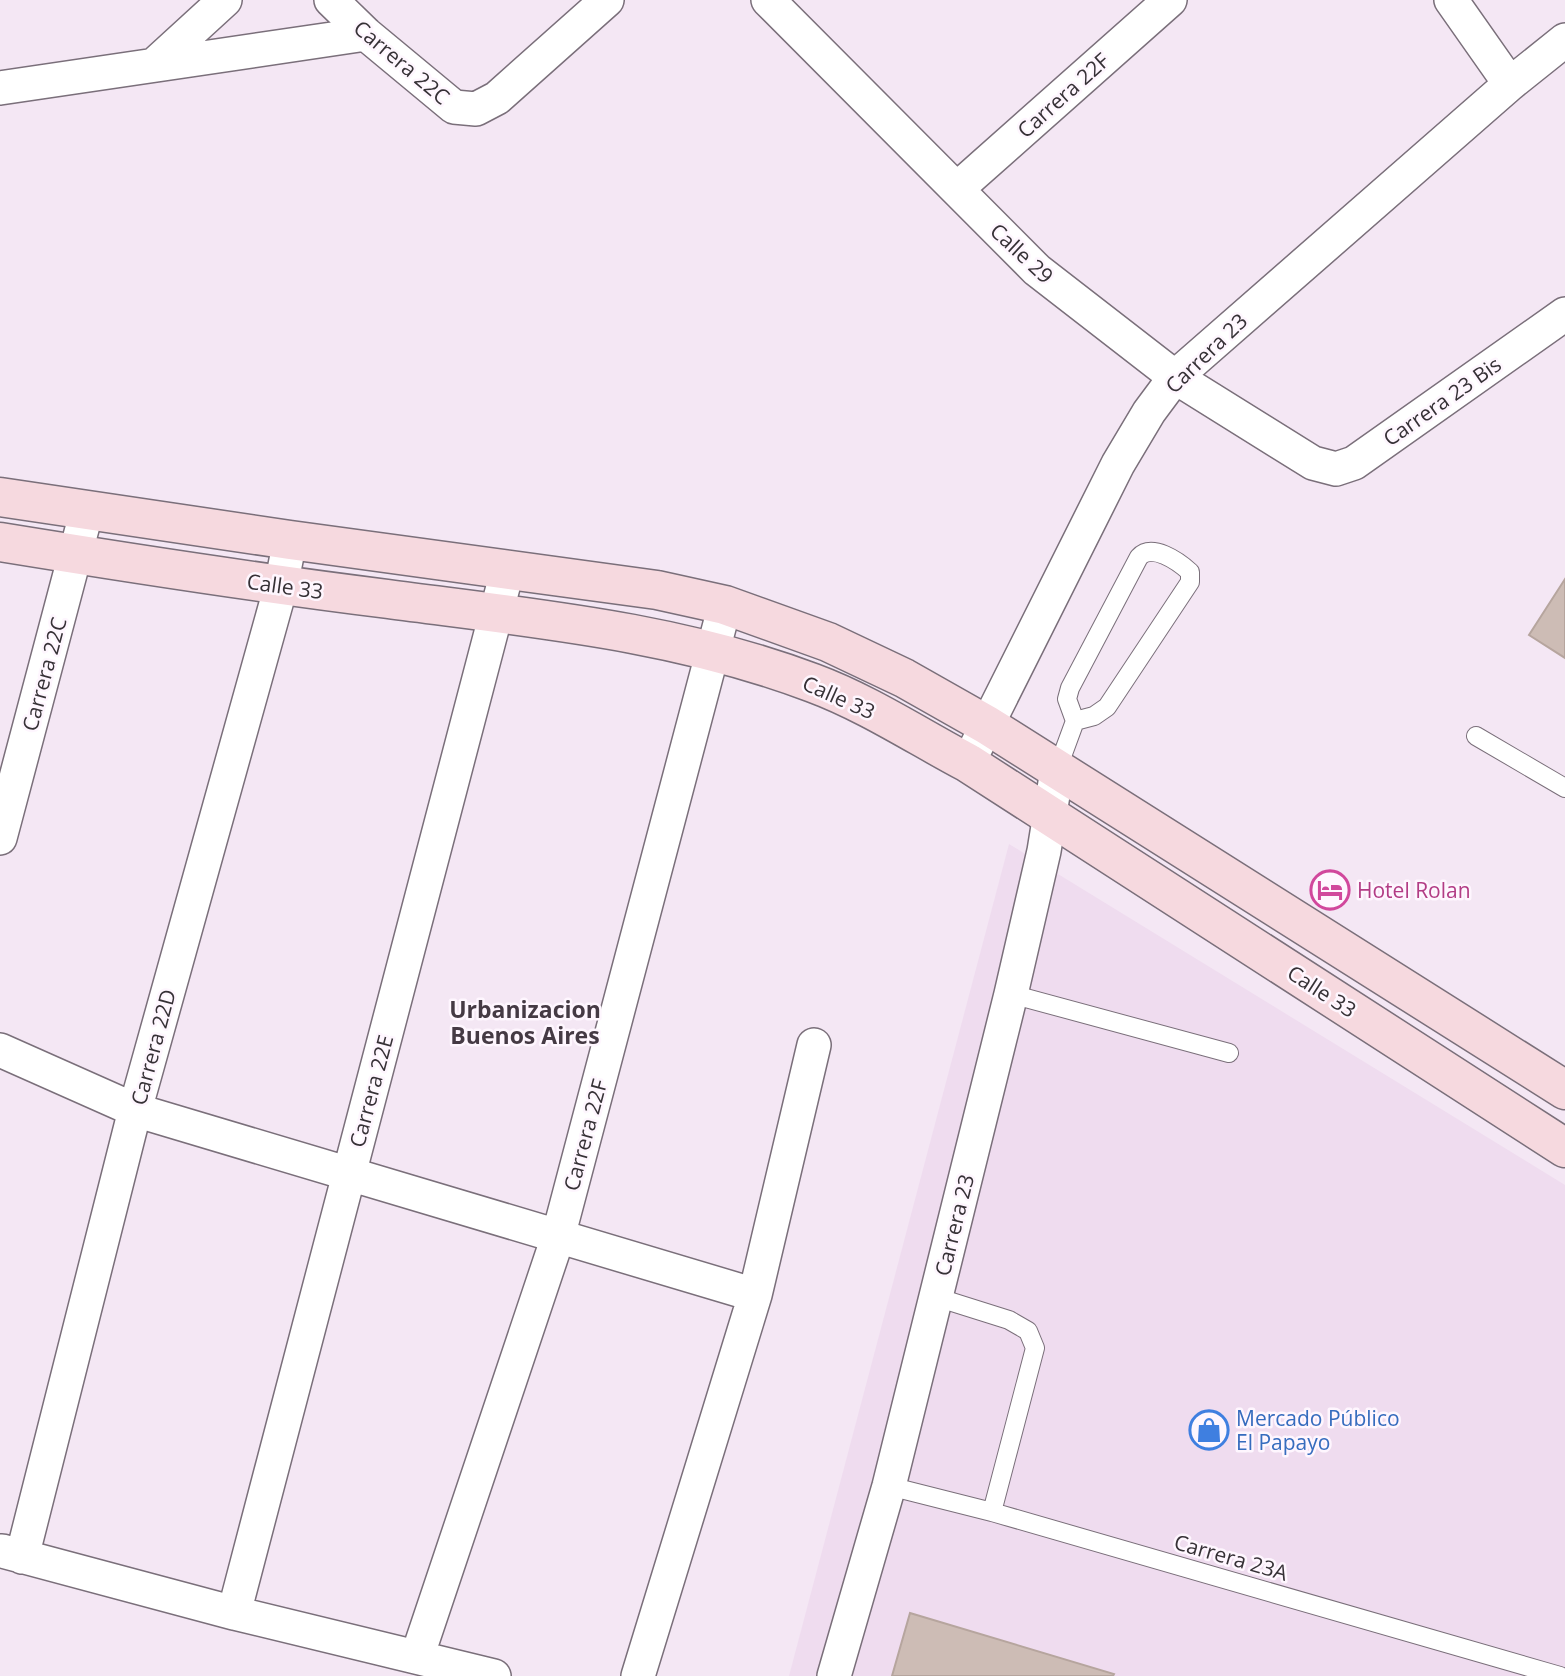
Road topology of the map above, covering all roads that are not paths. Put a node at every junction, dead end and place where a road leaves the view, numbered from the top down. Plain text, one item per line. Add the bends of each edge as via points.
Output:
1 (225, 0) edge
2 (331, 0) edge
3 (607, 0) edge
4 (768, 0) edge
5 (1170, 0) edge
6 (1451, 0) edge
7 (366, 34) junction
8 (1565, 40) edge
9 (154, 65) junction
10 (1510, 84) junction
11 (0, 89) edge
12 (957, 189) junction
13 (1565, 314) edge
14 (1175, 377) junction
15 (1313, 463) joint
16 (0, 497) edge
17 (87, 510) junction
18 (290, 540) junction
19 (0, 542) edge
20 (76, 554) junction
21 (508, 568) junction
22 (281, 586) junction
23 (725, 605) junction
24 (498, 614) junction
25 (713, 650) junction
26 (1076, 721) junction
27 (987, 725) junction
28 (1476, 736) dead end
29 (968, 763) junction
30 (1057, 770) junction
31 (1565, 788) edge
32 (1051, 815) junction
33 (0, 838) edge
34 (1010, 995) junction
35 (814, 1045) dead end
36 (0, 1050) edge
37 (1229, 1053) dead end
38 (1565, 1090) edge
39 (135, 1110) junction
40 (1565, 1148) edge
41 (350, 1172) junction
42 (558, 1237) junction
43 (755, 1295) junction
44 (936, 1297) junction
45 (889, 1486) junction
46 (992, 1512) junction
47 (11, 1553) edge
48 (234, 1613) junction
49 (417, 1657) junction
50 (495, 1676) edge
51 (638, 1676) edge
52 (834, 1676) edge
53 (1560, 1676) edge

1 - 9 street
2 - 7 street, Carrera 22C
3 - 7 street, Carrera 22C via 497,97 476,109 454,107
4 - 12 street, Calle 29
5 - 12 street, Carrera 22F
6 - 10 street
7 - 9 street
8 - 10 street, Carrera 23
9 - 11 street
10 - 14 street, Carrera 23
12 - 14 street, Calle 29 via 1037,270
13 - 15 street, Carrera 23 Bis via 1354,463 1336,469
14 - 15 street, Calle 29
14 - 27 street, Carrera 23 via 1118,464
16 - 17 street
17 - 18 street
17 - 20 street, Carrera 22C
18 - 21 street
18 - 22 street, Carrera 22D
19 - 20 street, Calle 33
20 - 22 street, Calle 33
20 - 33 street, Carrera 22C
21 - 23 street
21 - 24 street, Carrera 22E
22 - 24 street, Calle 33
22 - 39 street, Carrera 22D
23 - 25 street, Carrera 22F
23 - 27 street via 828,642
24 - 25 street, Calle 33 via 642,634
24 - 41 street, Carrera 22E
25 - 29 street, Calle 33 via 814,683
25 - 42 street, Carrera 22F
26 - 26 lane via 1107,707 1190,582 1190,572 1183,565 1152,550 1139,557 1070,688 1067,699
26 - 30 lane
27 - 29 street, Carrera 23
27 - 30 street
28 - 31 lane
29 - 32 street, Calle 33
30 - 32 street, Carrera 23
30 - 38 street
32 - 34 street, Carrera 23
32 - 40 street, Calle 33
34 - 37 lane
34 - 44 street, Carrera 23
35 - 43 street
36 - 39 street
39 - 41 street
39 - 47 street, Carrera 22D
41 - 42 street
41 - 48 street, Carrera 22E
42 - 43 street
42 - 49 street, Carrera 22F
43 - 51 street
44 - 45 street, Carrera 23
44 - 46 lane via 1009,1320 1028,1331 1035,1349
45 - 46 lane, Carrera 23A
45 - 52 street, Carrera 23
46 - 53 lane, Carrera 23A
47 - 48 street
48 - 49 street
49 - 50 street

